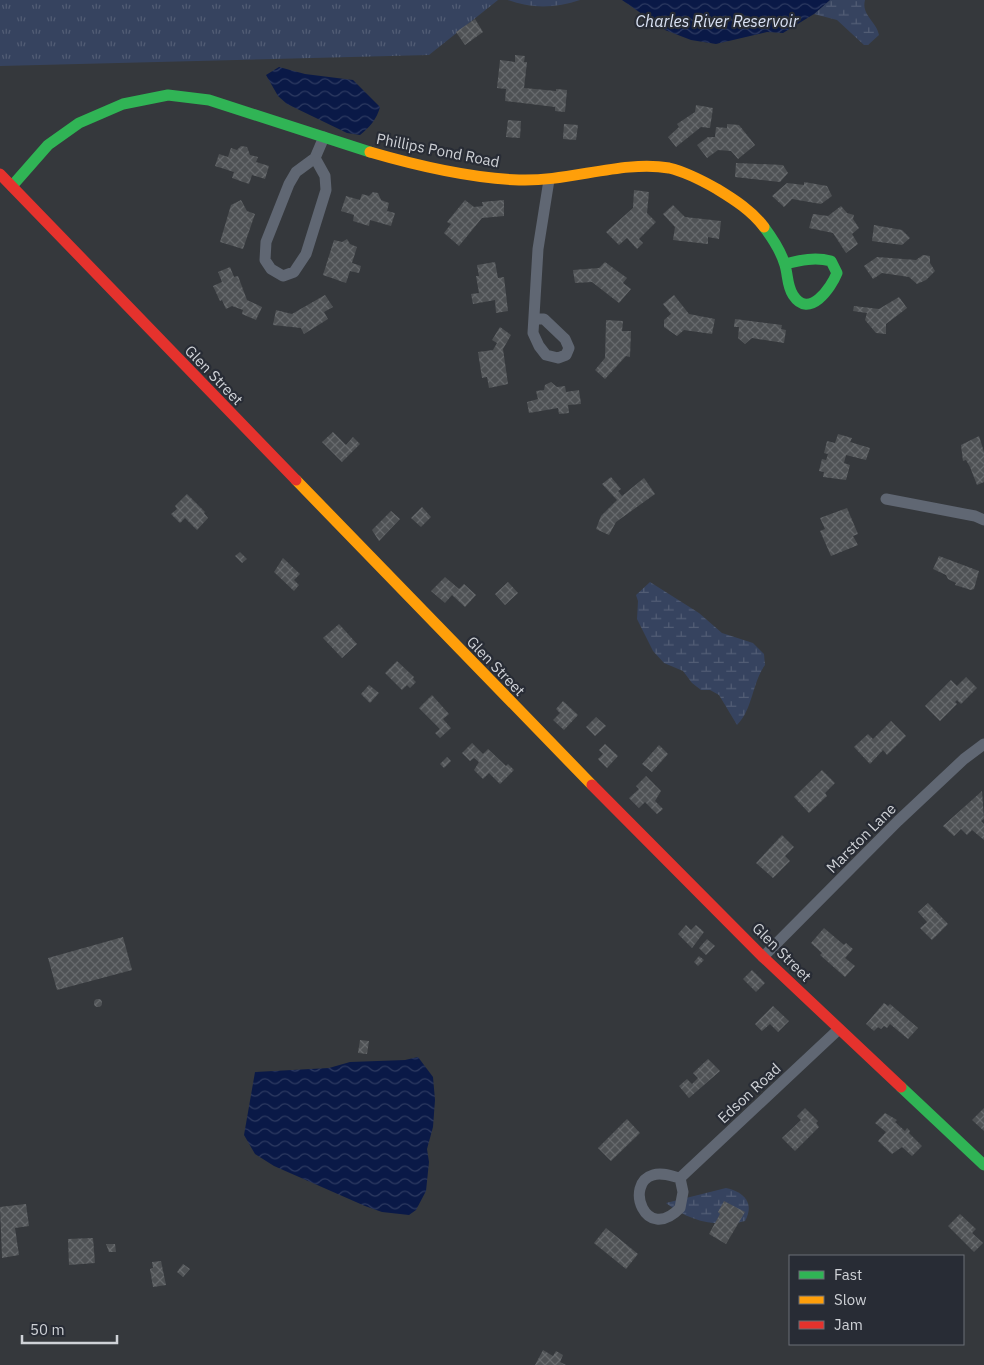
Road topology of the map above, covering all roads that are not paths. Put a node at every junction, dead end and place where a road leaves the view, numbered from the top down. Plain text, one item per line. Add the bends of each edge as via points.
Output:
1 (324, 137) junction
2 (315, 158) junction
3 (0, 174) edge
4 (550, 180) junction
5 (12, 186) junction
6 (785, 264) junction
7 (534, 319) dead end
8 (886, 499) dead end
9 (984, 520) edge
10 (984, 744) edge
11 (763, 957) junction
12 (839, 1029) junction
13 (984, 1165) edge
14 (680, 1178) junction

1 - 2 street
1 - 4 street, Phillips Pond Road via 424,166 492,178
1 - 5 street, Phillips Pond Road via 201,99 169,95 140,99 106,110 62,134
2 - 2 street via 296,172 266,242 265,260 271,269 284,276 294,272 306,254 326,190 324,176
3 - 5 street, Glen Street
4 - 6 street, Phillips Pond Road via 618,168 669,168 686,174 738,203 759,221
4 - 7 street via 538,249
5 - 11 street, Glen Street via 558,751
6 - 6 street, Phillips Pond Road via 792,294 801,302 812,303 832,288 837,272 831,261 813,258
8 - 9 street
10 - 11 street, Marston Lane via 898,821
11 - 12 street, Glen Street
12 - 13 street, Glen Street
12 - 14 street, Edson Road
14 - 14 street via 651,1175 642,1183 638,1194 640,1206 655,1220 665,1220 680,1208 683,1192

